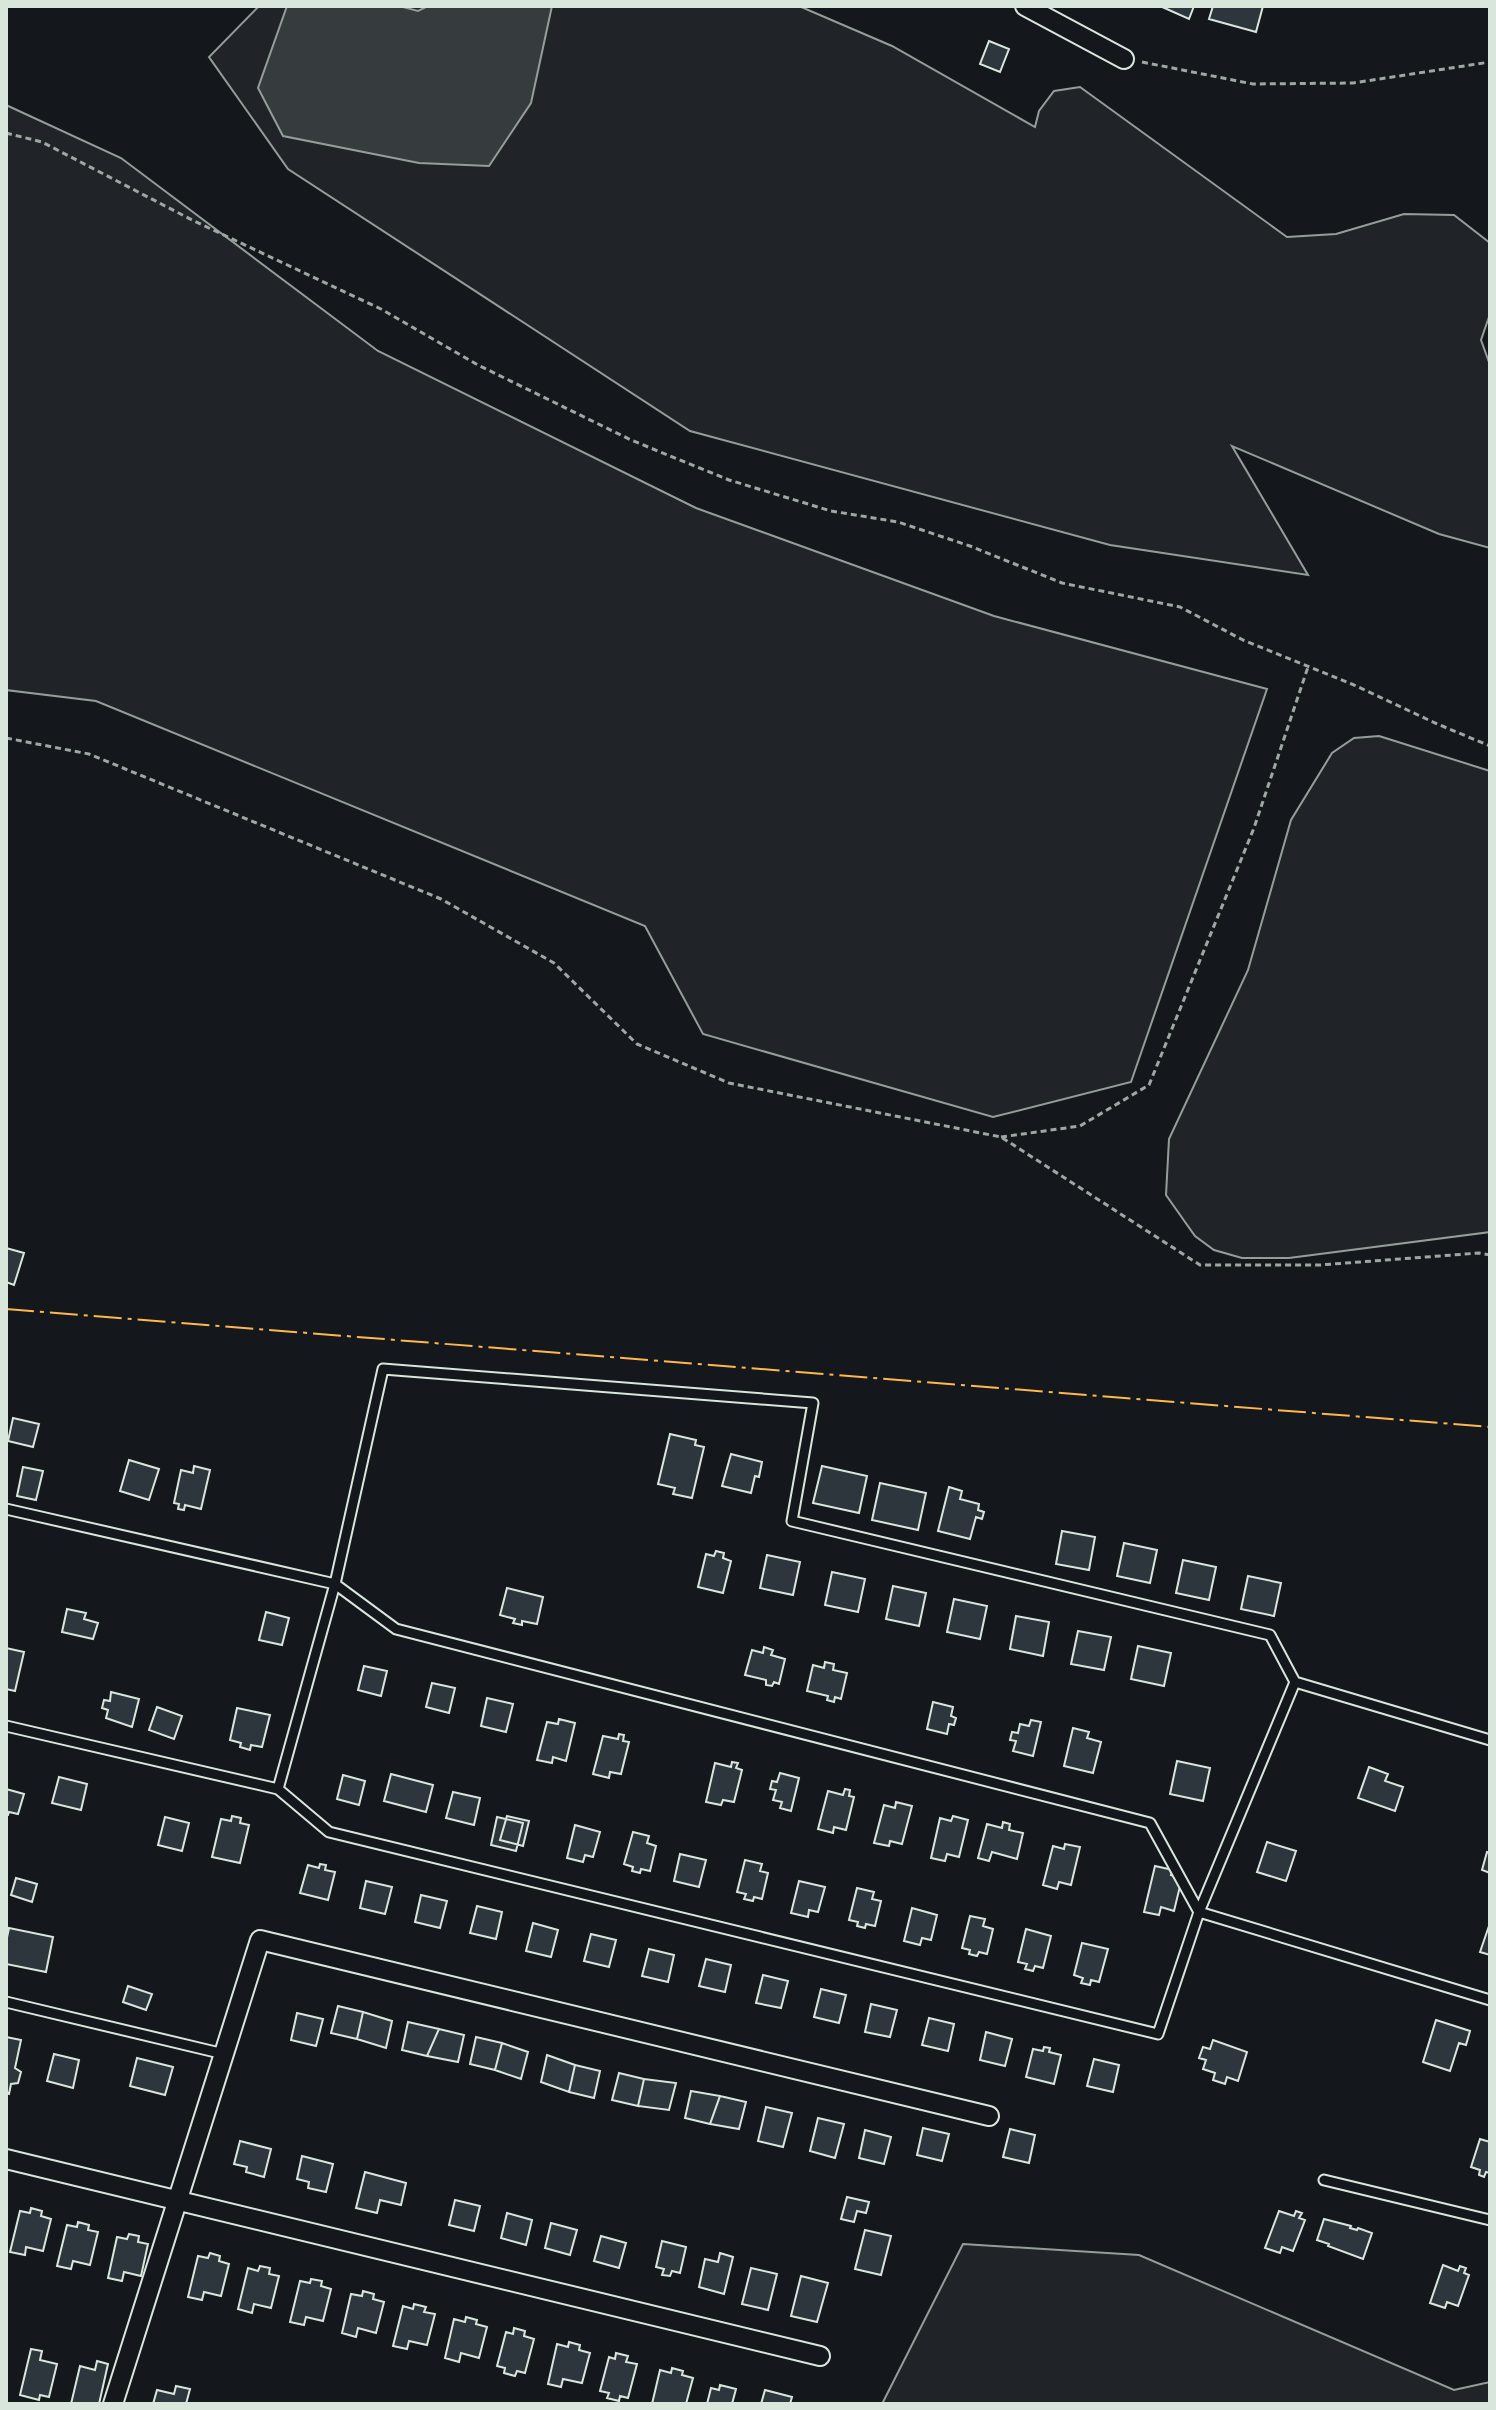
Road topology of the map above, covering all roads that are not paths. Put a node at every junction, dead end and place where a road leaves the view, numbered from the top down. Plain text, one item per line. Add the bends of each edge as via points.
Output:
1 (1025, 6) edge
2 (1124, 59) road end
3 (6, 1509) edge
4 (335, 1584) junction
5 (1295, 1682) junction
6 (6, 1726) edge
7 (1490, 1740) edge
8 (278, 1789) junction
9 (1199, 1912) junction
10 (1490, 2000) edge
11 (6, 2002) edge
12 (224, 2054) junction
13 (989, 2116) dead end
14 (6, 2159) edge
15 (1324, 2180) dead end
16 (177, 2200) junction
17 (1490, 2220) edge
18 (820, 2356) dead end
19 (113, 2404) edge

1 - 2 street
3 - 4 lane
4 - 5 lane via 383,1369 813,1403 792,1521 1270,1635
4 - 8 lane
4 - 9 lane via 396,1629 1150,1823
5 - 7 lane
5 - 9 lane
6 - 8 lane
8 - 9 lane via 329,1832 1158,2034
9 - 10 lane
11 - 12 lane
12 - 13 street via 260,1940
12 - 16 street
14 - 16 street
15 - 17 lane
16 - 18 street
16 - 19 street

